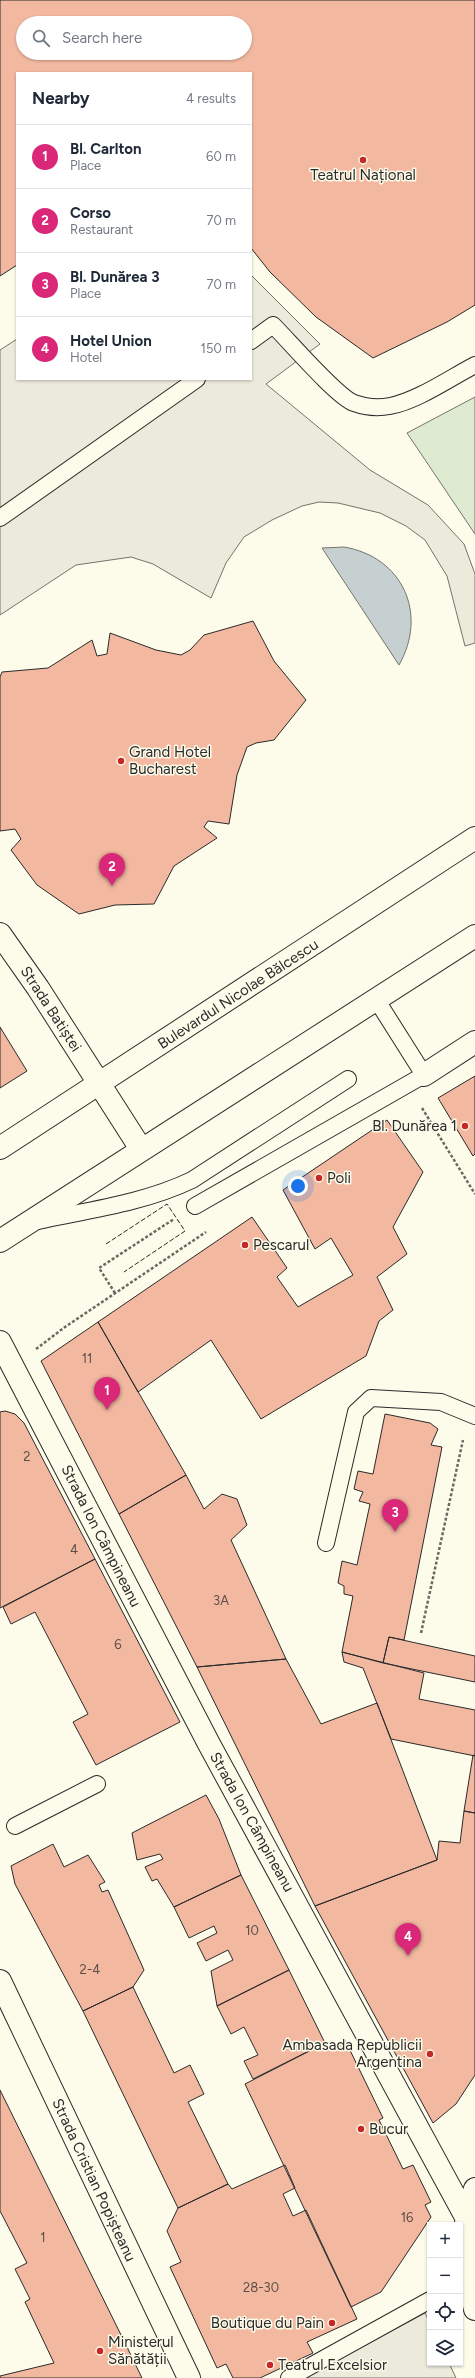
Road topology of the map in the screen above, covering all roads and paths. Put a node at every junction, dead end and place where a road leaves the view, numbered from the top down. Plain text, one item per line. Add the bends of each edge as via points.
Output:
1 (252, 340) edge
2 (475, 365) edge
3 (196, 380) edge
4 (0, 518) edge
5 (475, 838) edge
6 (0, 934) edge
7 (475, 936) edge
8 (376, 999) junction
9 (475, 1042) edge
10 (348, 1079) dead end
11 (417, 1080) junction
12 (100, 1084) junction
13 (0, 1148) edge
14 (141, 1149) junction
15 (475, 1194) edge
16 (195, 1206) dead end
17 (176, 1218) dead end
18 (26, 1224) junction
19 (0, 1240) edge
20 (115, 1293) dead end
21 (0, 1342) edge
22 (472, 1414) edge
23 (326, 1543) dead end
24 (421, 1633) dead end
25 (97, 1784) dead end
26 (15, 1826) dead end
27 (0, 1982) edge
28 (475, 2190) edge
29 (466, 2217) junction
30 (464, 2281) edge
31 (427, 2302) edge
32 (475, 2309) edge
33 (189, 2378) edge
34 (289, 2378) edge

1 - 2 lane via 273,325 352,403 371,407 390,406 406,400
3 - 4 lane
5 - 12 street, Bulevardul Nicolae Bălcescu
6 - 12 street, Strada Batiștei
7 - 8 street
8 - 11 lane
8 - 14 street
9 - 11 street
10 - 18 lane via 192,1180 175,1188 155,1195
11 - 15 path via 412,1092
11 - 16 lane
12 - 13 street, Bulevardul Nicolae Bălcescu
12 - 14 street, Strada Batiștei
14 - 18 street
17 - 20 path via 99,1268
18 - 19 street
21 - 29 street, Strada Ion Câmpineanu via 209,1744
22 - 23 lane via 441,1402 371,1398 356,1412
22 - 24 path
25 - 26 lane
27 - 33 street, Strada Cristian Popișteanu
28 - 29 street
29 - 30 street via 463,2237
30 - 32 street
31 - 34 lane

